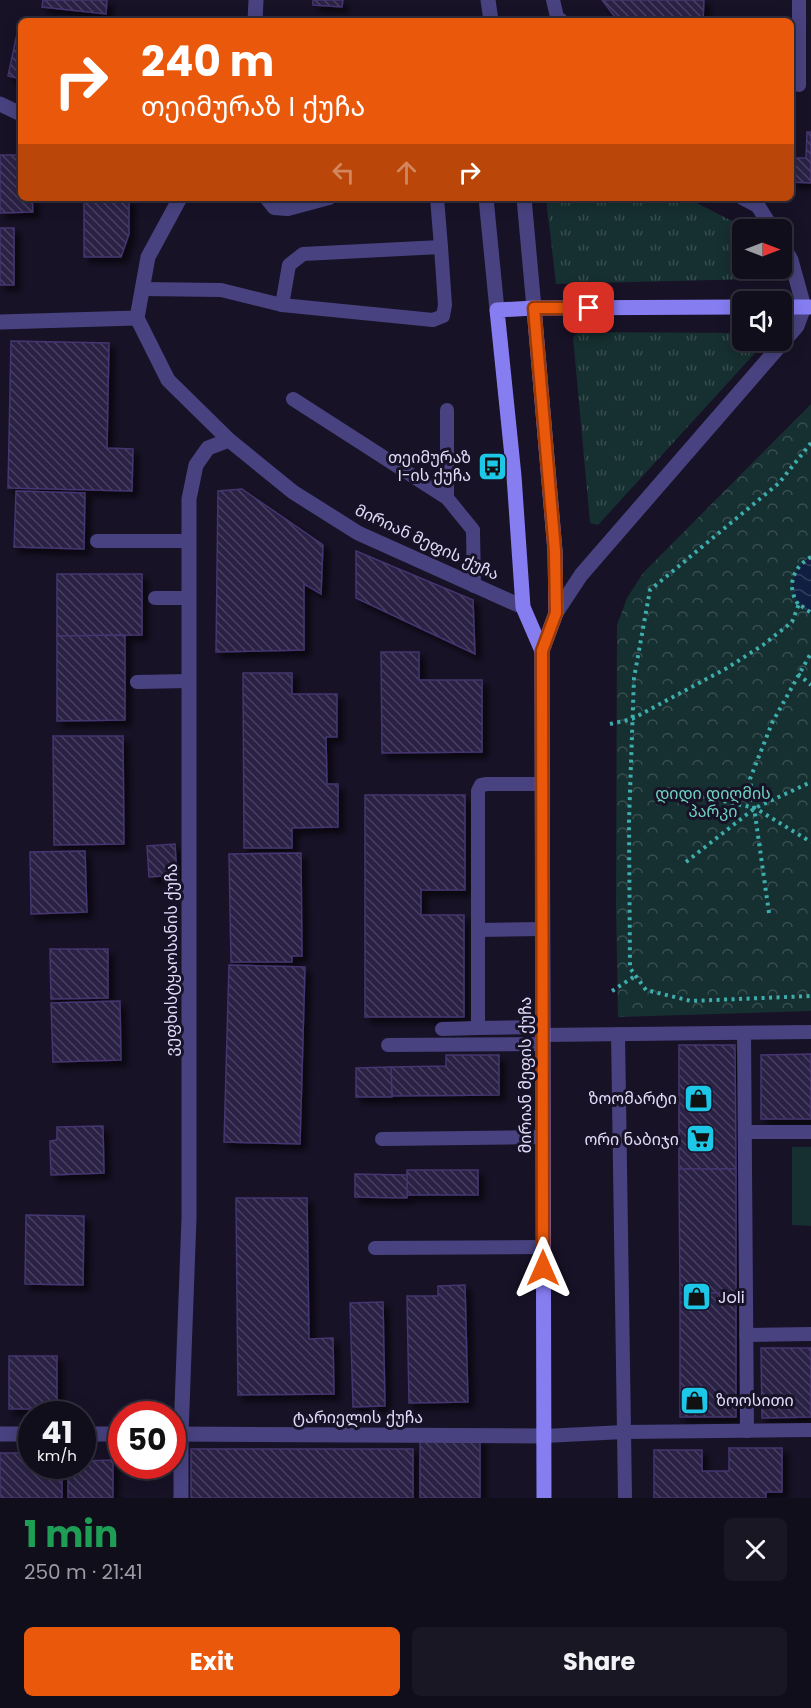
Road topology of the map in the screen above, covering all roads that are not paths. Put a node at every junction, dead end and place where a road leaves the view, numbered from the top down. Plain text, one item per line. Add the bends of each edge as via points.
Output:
1 (255, 0) edge
2 (488, 0) edge
3 (553, 0) edge
4 (799, 0) edge
5 (255, 18) edge
6 (490, 18) edge
7 (558, 18) edge
8 (799, 85) dead end
9 (0, 104) edge
10 (18, 113) edge
11 (178, 201) edge
12 (268, 201) edge
13 (317, 201) edge
14 (437, 201) edge
15 (486, 201) edge
16 (524, 201) edge
17 (749, 201) edge
18 (766, 219) edge
19 (441, 247) junction
20 (792, 263) edge
21 (142, 289) junction
22 (282, 305) junction
23 (732, 307) edge
24 (807, 307) edge
25 (534, 308) junction
26 (497, 310) junction
27 (137, 318) junction
28 (0, 322) edge
29 (292, 399) dead end
30 (447, 410) dead end
31 (229, 440) junction
32 (447, 498) junction
33 (97, 541) dead end
34 (189, 541) junction
35 (474, 586) junction
36 (155, 598) dead end
37 (189, 598) junction
38 (523, 606) junction
39 (556, 613) junction
40 (542, 651) junction
41 (189, 681) junction
42 (137, 682) dead end
43 (542, 784) junction
44 (542, 929) junction
45 (478, 930) junction
46 (478, 1028) junction
47 (442, 1029) dead end
48 (811, 1032) edge
49 (744, 1033) junction
50 (618, 1034) junction
51 (543, 1035) junction
52 (388, 1045) dead end
53 (745, 1132) junction
54 (811, 1132) edge
55 (543, 1137) junction
56 (382, 1138) dead end
57 (543, 1247) junction
58 (375, 1248) dead end
59 (811, 1334) edge
60 (746, 1335) junction
61 (179, 1401) edge
62 (811, 1430) edge
63 (747, 1431) junction
64 (624, 1432) junction
65 (0, 1434) edge
66 (18, 1434) edge
67 (186, 1434) edge
68 (544, 1436) junction
69 (180, 1479) edge
70 (181, 1498) edge
71 (544, 1498) edge
72 (625, 1498) edge

1 - 5 street
2 - 6 street
3 - 7 lane
4 - 8 lane
9 - 10 street
11 - 21 street via 148,257
12 - 13 lane via 274,208 288,208
14 - 19 lane
15 - 26 street, მირიან მეფის ქუჩა
16 - 25 street, მირიან მეფის ქუჩა
17 - 18 street via 758,206
19 - 22 lane via 303,254 289,265
19 - 22 lane via 445,305 443,316 434,320
20 - 24 street
21 - 22 lane via 221,290
21 - 27 street
23 - 25 main road
24 - 39 street, მირიან მეფის ქუჩა via 797,326 581,575
25 - 26 main road
25 - 39 main road, მირიან მეფის ქუჩა via 555,551
26 - 38 main road, მირიან მეფის ქუჩა
27 - 28 street
27 - 31 street, მირიან მეფის ქუჩა via 168,380
29 - 32 lane
30 - 32 lane
31 - 34 street, ვეფხისტყაოსანის ქუჩა via 208,448 196,465 189,499
31 - 35 street, მირიან მეფის ქუჩა via 292,492 358,533
32 - 35 lane via 473,530
33 - 34 lane
34 - 37 street, ვეფხისტყაოსანის ქუჩა
35 - 38 street, მირიან მეფის ქუჩა
36 - 37 lane
37 - 41 street, ვეფხისტყაოსანის ქუჩა
38 - 40 main road, მირიან მეფის ქუჩა
39 - 40 main road, მირიან მეფის ქუჩა
40 - 43 main road, მირიან მეფის ქუჩა
41 - 42 lane
41 - 61 street, ვეფხისტყაოსანის ქუჩა via 189,1218
43 - 44 main road, მირიან მეფის ქუჩა
43 - 45 lane via 487,784 478,791
44 - 45 lane
44 - 51 main road, მირიან მეფის ქუჩა
45 - 46 lane
46 - 47 lane
46 - 51 lane
48 - 49 lane
49 - 50 lane
49 - 53 lane
50 - 51 lane
50 - 64 lane
51 - 52 lane
51 - 55 main road, მირიან მეფის ქუჩა
53 - 54 lane
53 - 60 lane
55 - 56 lane
55 - 57 main road, მირიან მეფის ქუჩა
57 - 58 lane
57 - 68 main road, მირიან მეფის ქუჩა
59 - 60 lane
60 - 63 lane
62 - 63 lane
63 - 64 lane
64 - 68 lane
64 - 72 lane
65 - 66 street
67 - 68 street, ტარიელის ქუჩა
68 - 71 main road, მირიან მეფის ქუჩა
69 - 70 street, ვეფხისტყაოსანის ქუჩა

